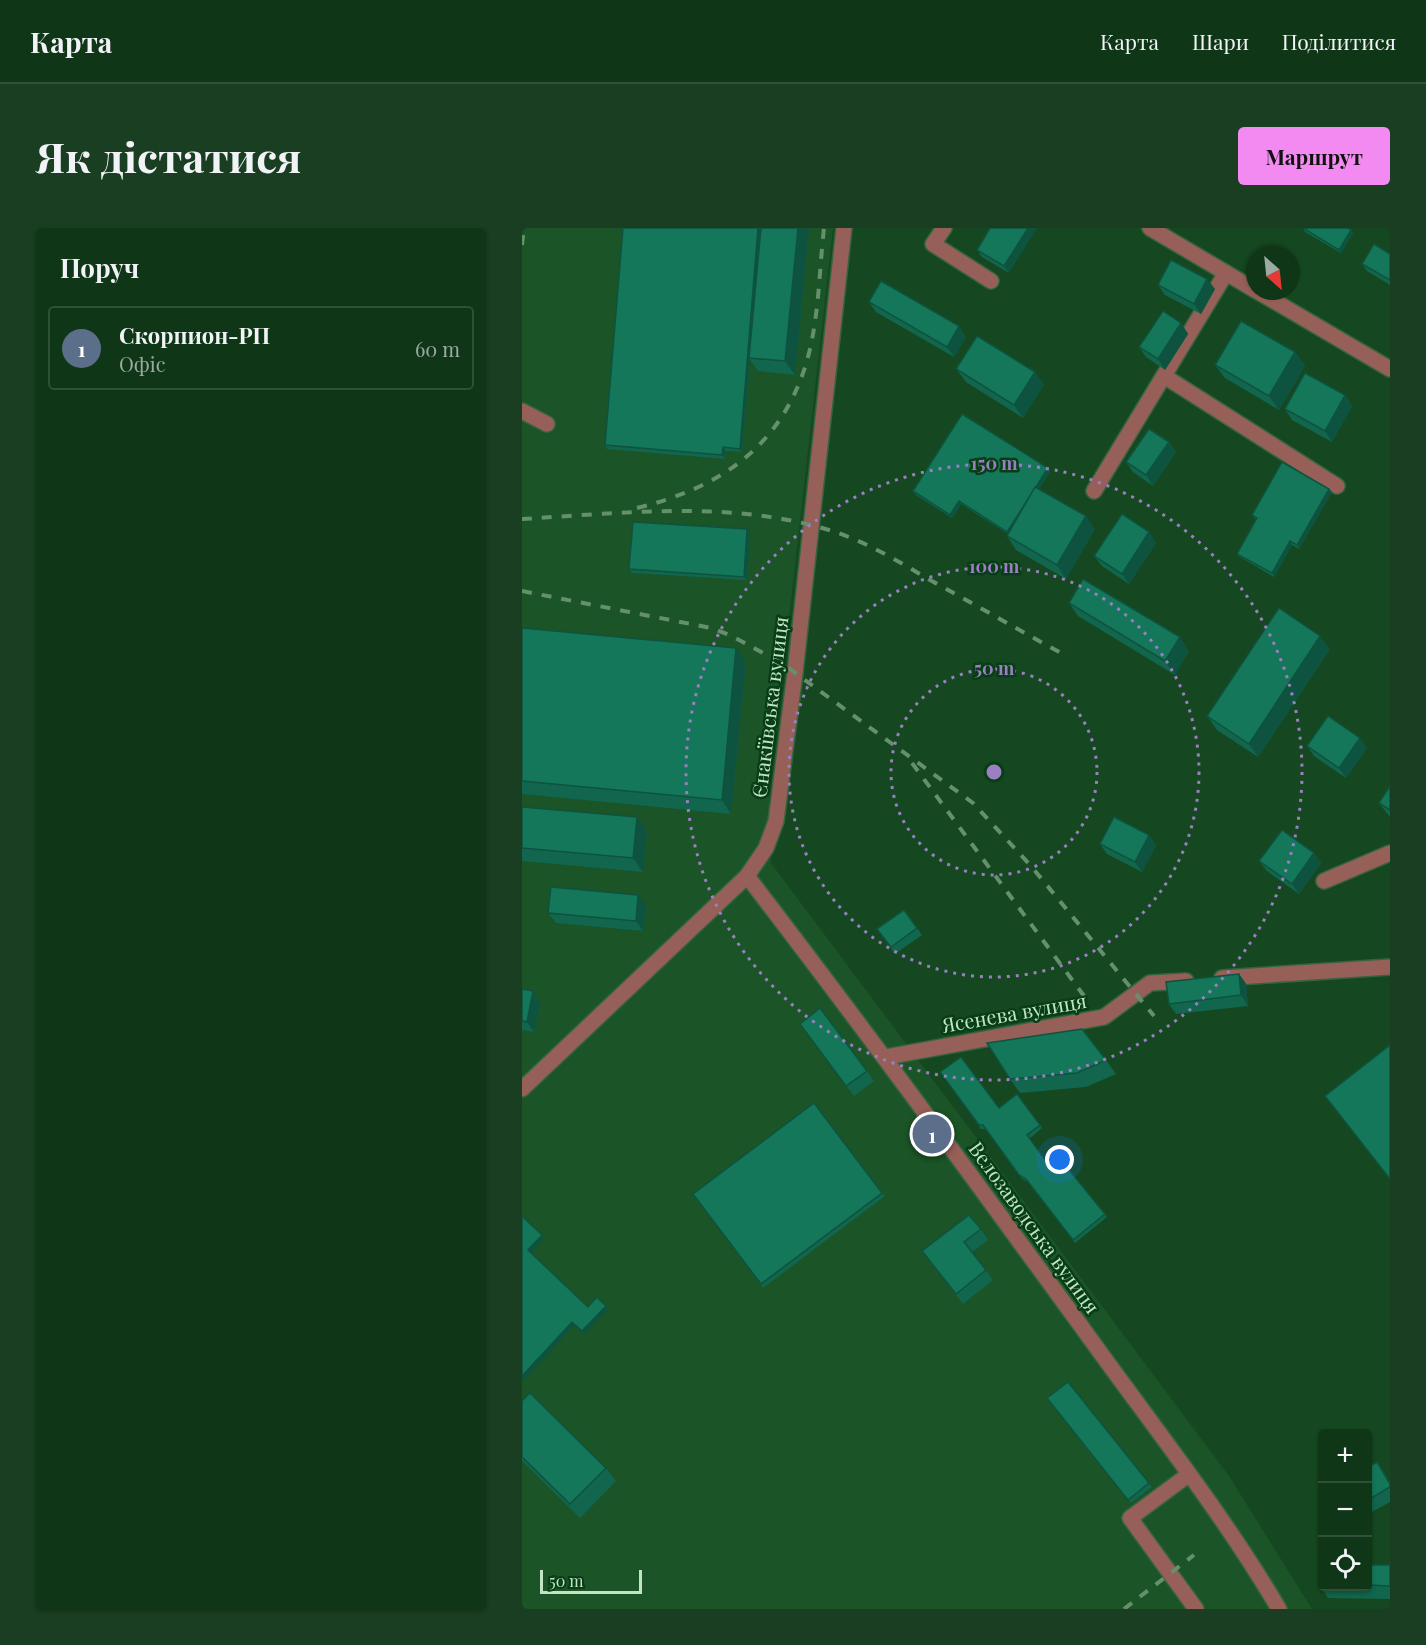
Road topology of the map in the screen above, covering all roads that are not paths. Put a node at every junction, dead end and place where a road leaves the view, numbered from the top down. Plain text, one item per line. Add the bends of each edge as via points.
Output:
1 (844, 228) edge
2 (944, 228) edge
3 (1150, 228) edge
4 (1226, 273) junction
5 (991, 281) dead end
6 (1246, 284) edge
7 (1273, 300) edge
8 (1390, 369) edge
9 (1164, 376) junction
10 (522, 411) edge
11 (548, 424) dead end
12 (1337, 486) dead end
13 (1094, 491) dead end
14 (1390, 853) edge
15 (747, 876) junction
16 (1324, 881) dead end
17 (1390, 967) edge
18 (886, 1057) junction
19 (522, 1089) edge
20 (1188, 1475) junction
21 (1196, 1609) edge
22 (1279, 1609) edge

1 - 15 street, Єнакіївська вулиця via 776,821 766,848
2 - 5 street via 933,244
3 - 4 street
4 - 6 street
4 - 9 street
7 - 8 street
9 - 12 street
9 - 13 street
10 - 11 street
14 - 16 street
15 - 18 street, Велозаводська вулиця
15 - 19 street, Єнакіївська вулиця
17 - 18 street, Ясенева вулиця via 1150,983 1104,1017
18 - 20 street, Велозаводська вулиця
20 - 21 street via 1130,1518
20 - 22 street, Велозаводська вулиця

